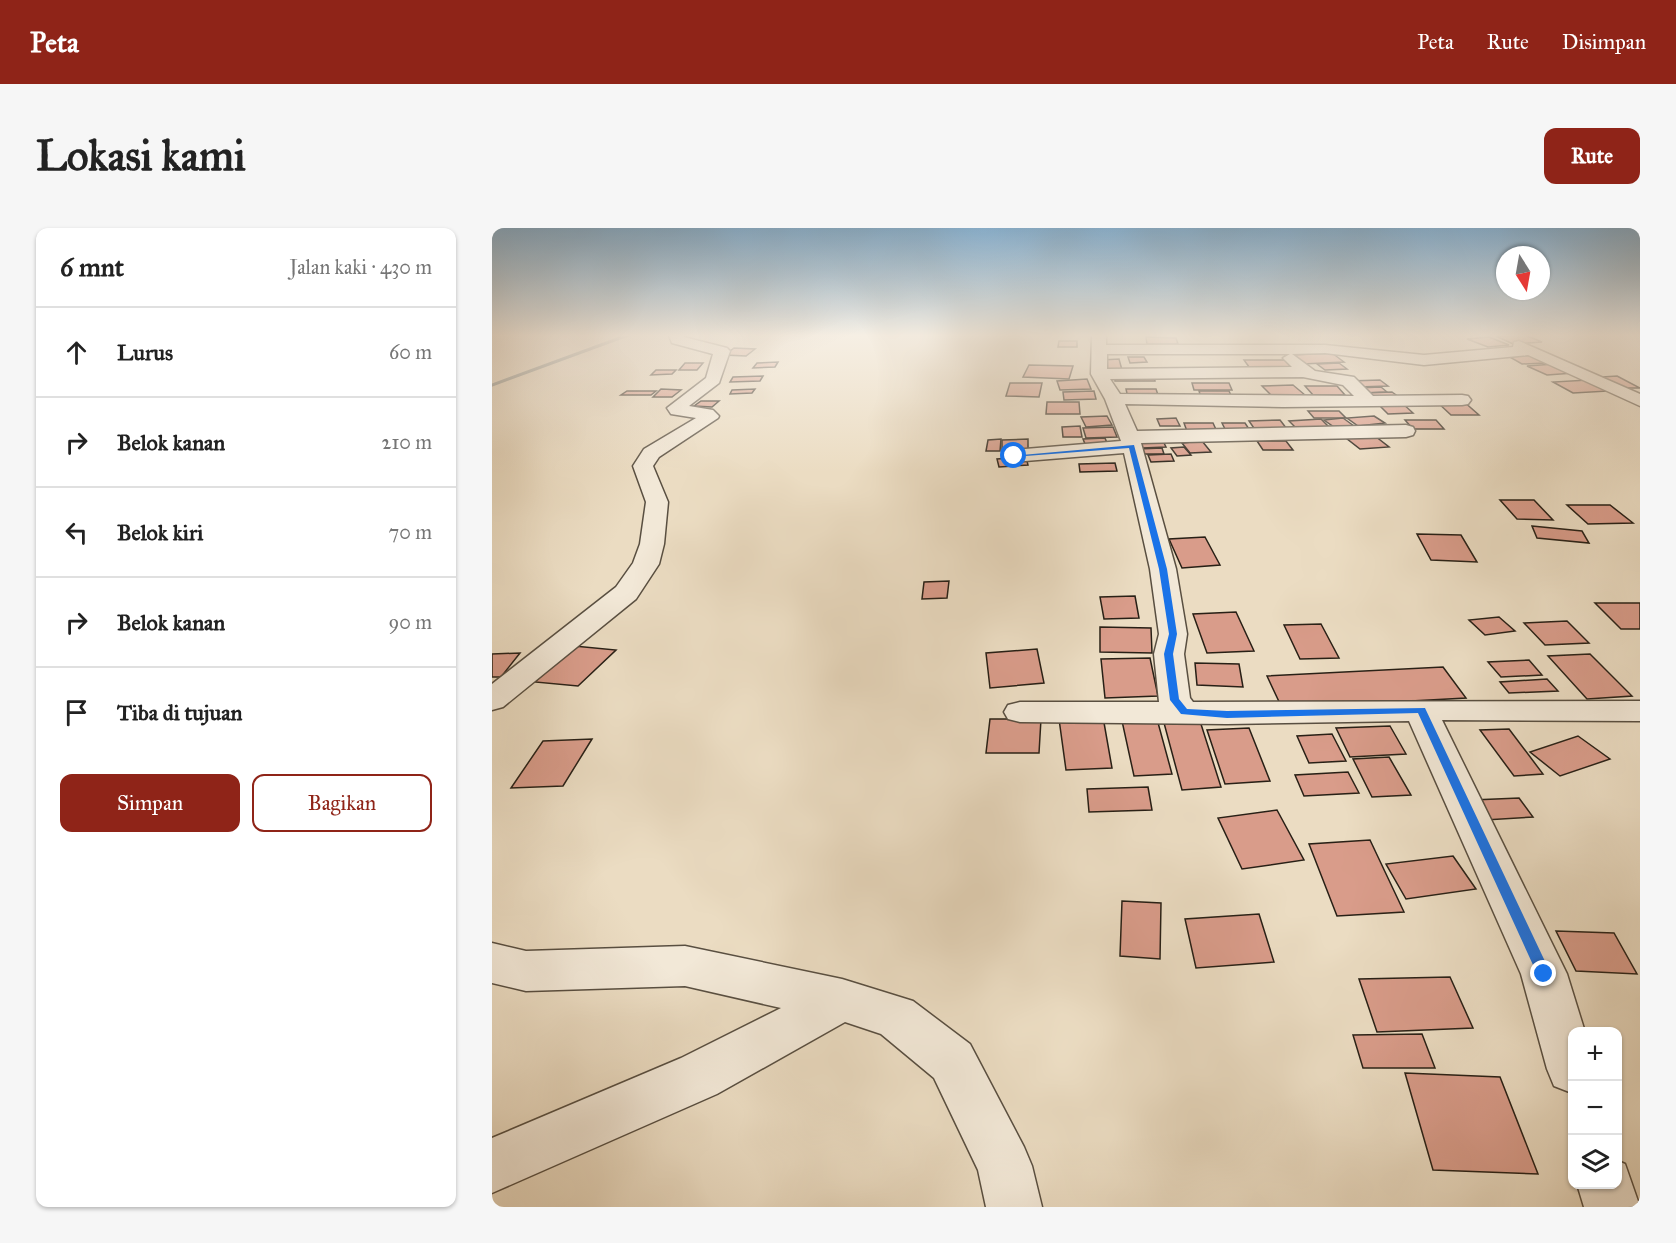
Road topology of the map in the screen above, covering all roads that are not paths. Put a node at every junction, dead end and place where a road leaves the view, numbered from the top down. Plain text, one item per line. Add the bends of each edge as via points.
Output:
1 (712, 381) edge
2 (1108, 381) edge
3 (1346, 381) edge
4 (1597, 381) edge
5 (1114, 399) junction
6 (1462, 400) dead end
7 (1640, 401) edge
8 (1370, 402) junction
9 (1406, 431) dead end
10 (1131, 442) junction
11 (1014, 456) dead end
12 (492, 700) edge
13 (1422, 710) junction
14 (1184, 711) junction
15 (1640, 711) edge
16 (1020, 712) dead end
17 (492, 963) edge
18 (842, 1000) junction
19 (1568, 1055) edge
20 (492, 1166) edge
21 (1606, 1189) edge
22 (1014, 1207) edge
23 (1612, 1207) edge

1 - 12 street via 676,408 707,414 709,418 651,453 643,466 657,502 652,544 645,564 626,593
2 - 5 street
3 - 8 street
4 - 7 street
5 - 8 street
5 - 10 street
6 - 8 street
9 - 10 street
10 - 11 street
10 - 14 street via 1163,569 1173,634 1169,654 1174,700
13 - 14 street via 1227,714
13 - 15 street
13 - 19 street via 1544,974
14 - 16 street
17 - 18 street via 526,971 685,966
18 - 20 street via 699,1076
18 - 22 street via 896,1017 952,1061 1005,1166
21 - 23 street

